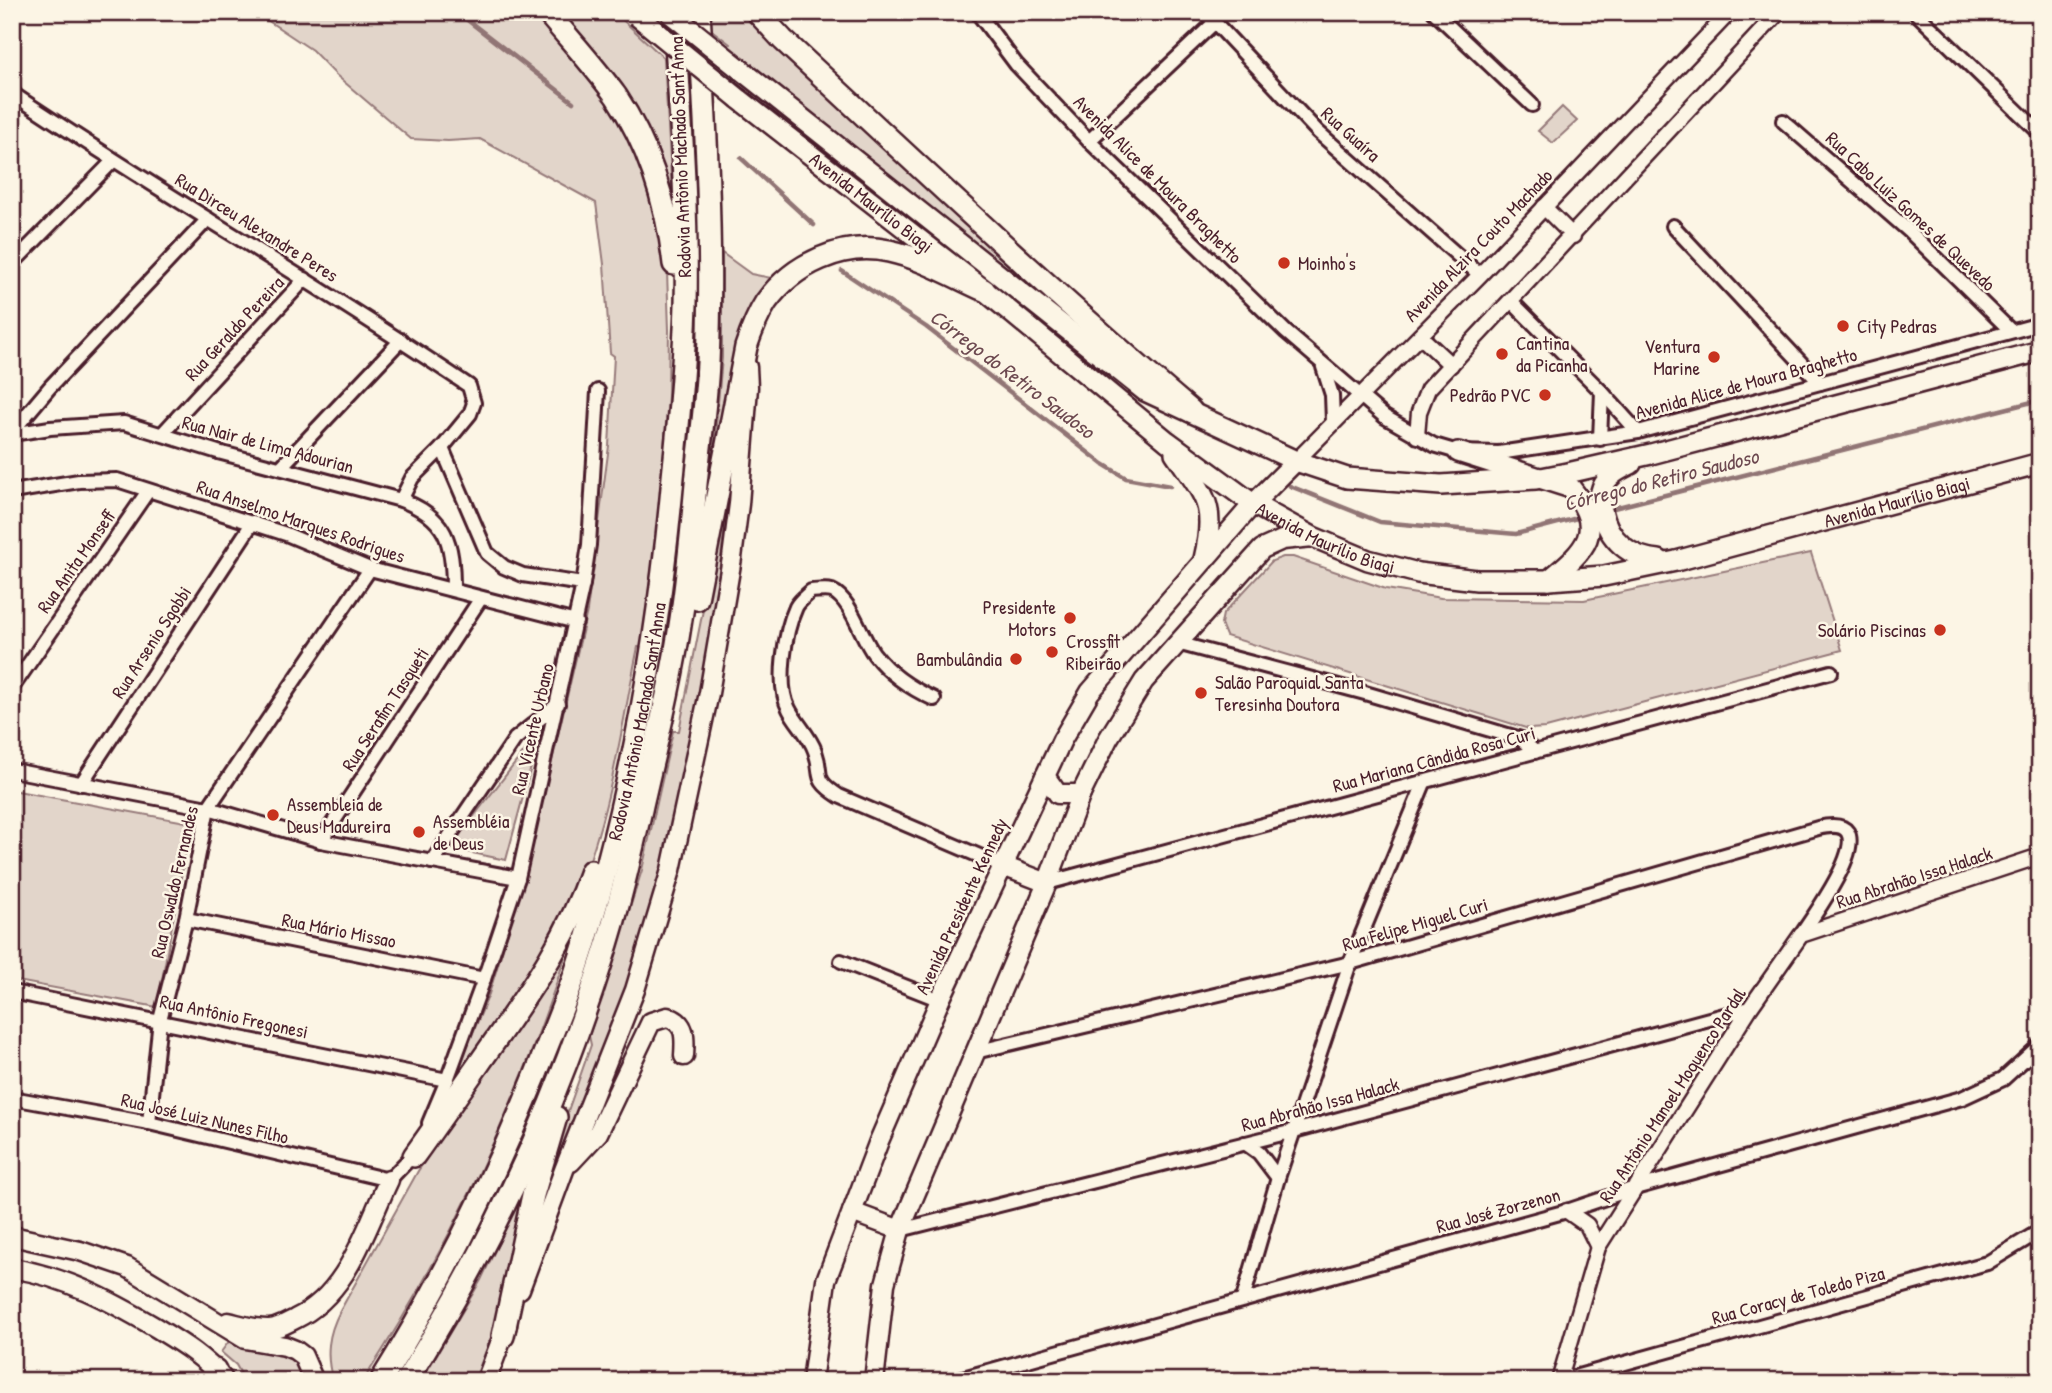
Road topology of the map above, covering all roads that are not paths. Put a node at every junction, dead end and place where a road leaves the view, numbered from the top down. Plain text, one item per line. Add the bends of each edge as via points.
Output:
1 (547, 12) edge
2 (672, 12) edge
3 (699, 12) edge
4 (757, 12) edge
5 (977, 12) edge
6 (1205, 12) edge
7 (1434, 12) edge
8 (1730, 12) edge
9 (1915, 12) edge
10 (635, 13) edge
11 (1776, 13) edge
12 (1214, 23) junction
13 (14, 95) edge
14 (1532, 105) dead end
15 (1783, 121) dead end
16 (2040, 133) edge
17 (1089, 141) junction
18 (113, 161) junction
19 (1544, 207) junction
20 (208, 219) junction
21 (1673, 226) dead end
22 (1573, 236) junction
23 (12, 264) edge
24 (1480, 275) junction
25 (305, 279) junction
26 (984, 290) junction
27 (1511, 301) junction
28 (2040, 324) edge
29 (2011, 331) junction
30 (1420, 337) junction
31 (401, 340) junction
32 (746, 347) junction
33 (2040, 351) edge
34 (1321, 363) junction
35 (1451, 365) junction
36 (1820, 383) junction
37 (598, 391) dead end
38 (681, 392) junction
39 (1602, 392) junction
40 (1359, 396) junction
41 (1191, 411) junction
42 (1334, 422) junction
43 (1638, 432) junction
44 (12, 433) edge
45 (162, 435) junction
46 (1417, 436) junction
47 (1600, 439) junction
48 (1167, 441) junction
49 (442, 448) junction
50 (1458, 452) junction
51 (1651, 454) junction
52 (1296, 461) junction
53 (2040, 463) edge
54 (281, 467) junction
55 (1536, 479) junction
56 (148, 491) junction
57 (16, 492) edge
58 (1591, 498) junction
59 (401, 500) junction
60 (12, 503) edge
61 (1253, 504) junction
62 (253, 522) junction
63 (1313, 537) junction
64 (1204, 559) junction
65 (1676, 561) junction
66 (370, 569) junction
67 (1549, 580) junction
68 (583, 584) junction
69 (453, 589) junction
70 (481, 598) junction
71 (576, 622) junction
72 (1177, 643) junction
73 (1831, 672) dead end
74 (12, 688) edge
75 (934, 699) dead end
76 (558, 704) junction
77 (659, 740) junction
78 (634, 747) junction
79 (1535, 752) junction
80 (12, 770) edge
81 (1045, 776) junction
82 (1424, 783) junction
83 (82, 784) junction
84 (1081, 794) junction
85 (208, 808) junction
86 (321, 841) junction
87 (1850, 845) joint
88 (2040, 856) edge
89 (432, 862) junction
90 (1003, 866) junction
91 (518, 878) junction
92 (1047, 883) junction
93 (187, 919) junction
94 (1801, 935) junction
95 (841, 961) dead end
96 (601, 963) junction
97 (1350, 963) junction
98 (484, 979) junction
99 (12, 992) edge
100 (940, 1000) junction
101 (1750, 1008) junction
102 (160, 1020) junction
103 (2040, 1045) edge
104 (975, 1052) junction
105 (684, 1056) dead end
106 (447, 1080) junction
107 (12, 1098) edge
108 (149, 1123) junction
109 (1294, 1131) junction
110 (1245, 1143) junction
111 (414, 1156) junction
112 (564, 1170) junction
113 (1278, 1178) junction
114 (389, 1180) junction
115 (1635, 1188) junction
116 (1567, 1211) junction
117 (852, 1212) junction
118 (900, 1230) junction
119 (2040, 1231) edge
120 (12, 1236) edge
121 (1598, 1247) junction
122 (12, 1268) edge
123 (1244, 1299) junction
124 (207, 1317) junction
125 (503, 1336) junction
126 (220, 1377) edge
127 (314, 1381) edge
128 (381, 1381) edge
129 (406, 1381) edge
130 (486, 1381) edge
131 (812, 1381) edge
132 (874, 1381) edge
133 (952, 1381) edge
134 (1559, 1381) edge

1 - 38 highway via 617,98 657,180 674,262
2 - 38 highway, Rodovia Antônio Machado Sant'Anna via 686,229
2 - 41 main road, Avenida Maurílio Biagi, bridge via 1145,391
3 - 77 highway, Rodovia Antônio Machado Sant'Anna via 707,156 708,366 684,598
4 - 41 highway via 980,224
5 - 17 street, Avenida Alice de Moura Braghetto via 1016,64
6 - 12 street, Rua Guaíra
7 - 14 street
8 - 19 street, Avenida Alzira Couto Machado
9 - 16 street
10 - 26 main road, Avenida Maurílio Biagi, bridge
11 - 22 street
12 - 17 street
12 - 24 street, Rua Guaíra via 1318,131
13 - 18 street, Rua Dirceu Alexandre Peres
15 - 29 street, Rua Cabo Luiz Gomes de Quevedo via 1909,231
17 - 34 street, Avenida Alice de Moura Braghetto
18 - 20 street, Rua Dirceu Alexandre Peres
18 - 23 street
19 - 22 street
19 - 24 street, Avenida Alzira Couto Machado
20 - 25 street, Rua Dirceu Alexandre Peres
20 - 44 street
21 - 36 street
22 - 27 street
24 - 30 street, Avenida Alzira Couto Machado
25 - 31 street, Rua Dirceu Alexandre Peres
25 - 45 street, Rua Geraldo Pereira
26 - 32 highway via 912,258 888,251 849,250 813,262 780,286 752,327
26 - 48 main road, Avenida Maurílio Biagi
27 - 35 street
27 - 39 street
28 - 29 street, Avenida Alice de Moura Braghetto
29 - 36 street, Avenida Alice de Moura Braghetto
30 - 35 street
30 - 40 street, Avenida Alzira Couto Machado
31 - 49 street, Rua Dirceu Alexandre Peres via 469,386 474,402 470,414
31 - 54 street
32 - 77 highway via 685,653
32 - 112 main road via 748,387 740,504 687,806 635,990
33 - 51 main road, Avenida Maurílio Biagi
34 - 40 street, Avenida Alice de Moura Braghetto
34 - 42 street, Avenida Alice de Moura Braghetto via 1332,395
35 - 46 street via 1428,389 1419,412
36 - 43 street, Avenida Alice de Moura Braghetto
37 - 68 street, Rua Vicente Urbano
38 - 78 highway, Rodovia Antônio Machado Sant'Anna via 665,571
39 - 43 street
39 - 47 street
40 - 42 street, Avenida Alzira Couto Machado
40 - 46 street
41 - 52 main road, Avenida Maurílio Biagi
42 - 52 street, Avenida Alzira Couto Machado
43 - 47 street, Avenida Alice de Moura Braghetto
44 - 45 street, Rua Nair de Lima Adourian via 124,423
45 - 54 street, Rua Nair de Lima Adourian
46 - 50 street
47 - 50 street, Avenida Alice de Moura Braghetto via 1499,453
48 - 61 main road, Avenida Maurílio Biagi
48 - 64 main road via 1203,494 1209,512 1211,531
49 - 59 street via 412,478
49 - 68 street via 487,553 523,575
50 - 55 main road
51 - 55 main road, Avenida Maurílio Biagi
51 - 58 main road via 1614,472
52 - 55 main road, Avenida Maurílio Biagi via 1347,478 1403,484
52 - 61 main road, Avenida Alzira Couto Machado
53 - 65 main road, Avenida Maurílio Biagi
54 - 59 street, Rua Nair de Lima Adourian
55 - 58 main road
56 - 57 street, Rua Anselmo Marques Rodrigues via 117,480
56 - 62 street, Rua Anselmo Marques Rodrigues
56 - 74 street, Rua Anita Monseff
57 - 60 street
58 - 65 main road via 1621,546 1646,559
58 - 67 main road via 1588,541
59 - 69 street, Rua Nair de Lima Adourian via 438,520 453,565
61 - 63 main road, Avenida Maurílio Biagi
61 - 64 main road, Avenida Presidente Kennedy
62 - 66 street, Rua Anselmo Marques Rodrigues
62 - 83 street, Rua Arsenio Sgobbi
63 - 67 main road, Avenida Maurílio Biagi via 1368,560 1418,573 1477,580
63 - 72 main road via 1282,540 1262,549
64 - 81 main road, Avenida Presidente Kennedy via 1090,692
65 - 67 main road, Avenida Maurílio Biagi via 1604,576
66 - 69 street, Rua Anselmo Marques Rodrigues
66 - 85 street, Rua Oswaldo Fernandes
68 - 71 street, Rua Vicente Urbano
69 - 70 street, Rua Anselmo Marques Rodrigues
70 - 71 street, Rua Anselmo Marques Rodrigues
70 - 86 street, Rua Serafim Tasqueti
71 - 76 street, Rua Vicente Urbano
72 - 79 street via 1521,739
72 - 84 main road via 1144,681
73 - 79 street, Rua Mariana Cândida Rosa Curi
75 - 90 street via 893,675 833,592 811,591 797,604 787,635 783,679 787,706 815,750 824,786
76 - 89 street via 515,739
76 - 91 street, Rua Vicente Urbano
77 - 96 highway, Rodovia Antônio Machado Sant'Anna
78 - 111 highway via 569,928
78 - 128 highway, Rodovia Antônio Machado Sant'Anna via 600,889 551,1038 470,1224
79 - 82 street, Rua Mariana Cândida Rosa Curi
80 - 83 street
81 - 84 main road via 1058,794
81 - 90 main road, Avenida Presidente Kennedy
82 - 92 street, Rua Mariana Cândida Rosa Curi
82 - 97 street
83 - 85 street
84 - 92 main road
85 - 86 street
85 - 93 street, Rua Oswaldo Fernandes
86 - 89 street
87 - 94 street, Rua Antônio Manoel Moquenco Pardal via 1846,863
87 - 97 street, Rua Felipe Miguel Curi via 1844,829 1830,825
88 - 94 street, Rua Abrahão Issa Halack
89 - 91 street
90 - 92 main road
90 - 100 main road, Avenida Presidente Kennedy
91 - 98 street, Rua Vicente Urbano
92 - 104 main road
93 - 98 street, Rua Mário Missao
93 - 102 street, Rua Oswaldo Fernandes
94 - 101 street, Rua Antônio Manoel Moquenco Pardal
95 - 100 street
96 - 125 highway via 539,1173
96 - 129 highway, Rodovia Antônio Machado Sant'Anna via 556,1086 516,1176 461,1286
97 - 104 street, Rua Felipe Miguel Curi
97 - 109 street
98 - 106 street, Rua Vicente Urbano
99 - 102 street, Rua Antônio Fregonesi
100 - 117 main road, Avenida Presidente Kennedy
101 - 109 street, Rua Abrahão Issa Halack
101 - 115 street, Rua Antônio Manoel Moquenco Pardal
102 - 106 street, Rua Antônio Fregonesi
102 - 108 street, Rua Oswaldo Fernandes
103 - 115 street, Rua José Zorzenon via 2003,1079 1962,1098
104 - 118 main road
105 - 112 main road via 684,1031 678,1022 663,1017 651,1022 598,1133
106 - 111 street, Rua Vicente Urbano
107 - 108 street, Rua José Luiz Nunes Filho
108 - 114 street, Rua José Luiz Nunes Filho
109 - 110 street, Rua Abrahão Issa Halack
109 - 113 street
110 - 113 street
110 - 118 street, Rua Abrahão Issa Halack
111 - 114 street
112 - 125 main road
113 - 123 street
114 - 124 main road via 344,1275 323,1302 271,1329
115 - 116 street, Rua José Zorzenon
115 - 121 street, Rua Antônio Manoel Moquenco Pardal
116 - 121 street via 1587,1225
116 - 123 street, Rua José Zorzenon
117 - 118 main road
117 - 131 main road, Avenida Presidente Kennedy via 826,1280
118 - 132 main road via 885,1284
119 - 134 street, Rua Coracy de Toledo Piza via 1987,1263
120 - 124 main road via 80,1251 127,1268
121 - 134 street, Rua Antônio Manoel Moquenco Pardal
122 - 126 main road via 69,1282 107,1298 203,1357
123 - 133 street, Rua José Zorzenon
124 - 127 main road via 245,1339 295,1350 303,1356
125 - 130 main road

